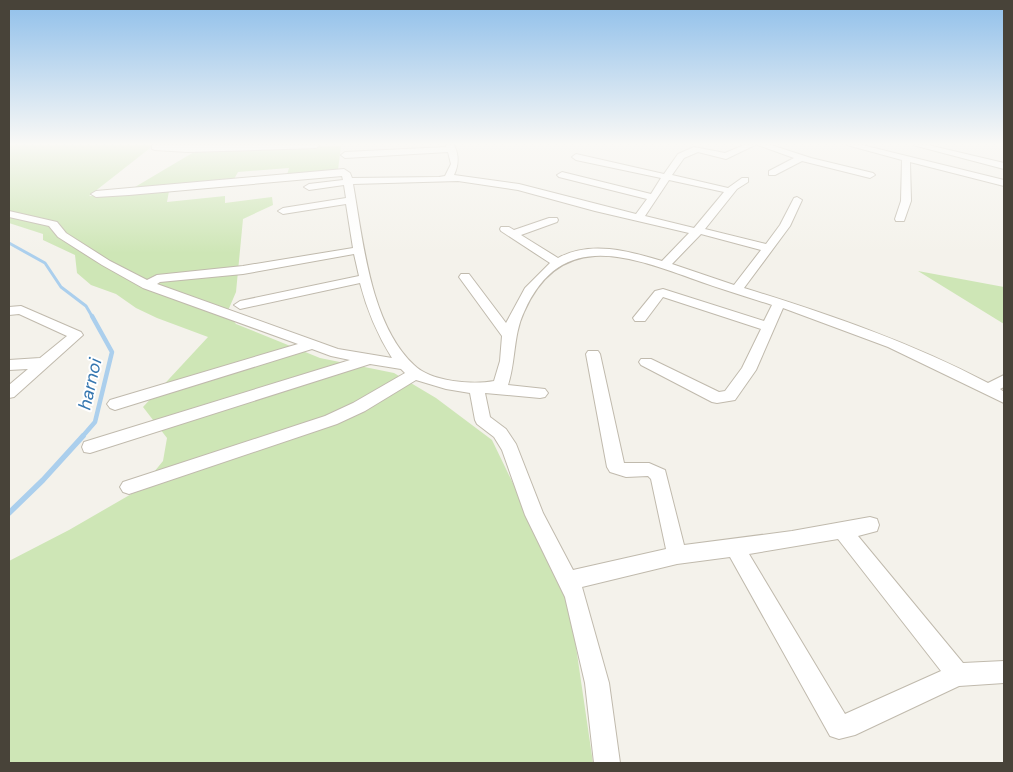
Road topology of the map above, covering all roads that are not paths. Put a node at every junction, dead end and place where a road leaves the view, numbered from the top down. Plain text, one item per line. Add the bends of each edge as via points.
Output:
1 (301, 181) edge
2 (334, 181) edge
3 (347, 181) edge
4 (483, 181) edge
5 (586, 181) edge
6 (665, 181) edge
7 (682, 181) edge
8 (743, 181) edge
9 (906, 181) edge
10 (309, 187) dead end
11 (731, 191) junction
12 (96, 194) dead end
13 (653, 198) junction
14 (351, 200) junction
15 (797, 200) dead end
16 (283, 211) dead end
17 (9, 214) edge
18 (639, 218) junction
19 (900, 219) dead end
20 (553, 220) dead end
21 (697, 231) junction
22 (768, 248) junction
23 (359, 250) junction
24 (558, 263) junction
25 (663, 266) junction
26 (465, 277) dead end
27 (365, 278) junction
28 (148, 285) junction
29 (737, 289) junction
30 (779, 302) junction
31 (240, 305) dead end
32 (9, 311) edge
33 (640, 318) dead end
34 (768, 327) junction
35 (509, 336) junction
36 (311, 345) junction
37 (593, 354) dead end
38 (370, 359) junction
39 (646, 362) dead end
40 (43, 363) junction
41 (9, 364) edge
42 (411, 369) junction
43 (1004, 380) edge
44 (481, 389) junction
45 (988, 390) junction
46 (9, 393) edge
47 (540, 393) dead end
48 (1004, 398) edge
49 (114, 404) dead end
50 (90, 447) dead end
51 (129, 487) dead end
52 (870, 524) dead end
53 (842, 530) junction
54 (735, 548) junction
55 (677, 555) junction
56 (567, 582) junction
57 (1004, 672) edge
58 (958, 675) junction
59 (607, 763) edge

1 - 12 street
2 - 10 street
3 - 14 street
4 - 18 street via 509,184
5 - 13 street
6 - 13 street
7 - 11 street
8 - 11 street
9 - 19 street via 906,201
11 - 21 street
13 - 18 street
14 - 16 street
14 - 23 street
15 - 22 street via 785,226
17 - 28 street via 54,224 62,235
18 - 21 street
20 - 24 street via 508,232
21 - 22 street
21 - 25 street
22 - 29 street
23 - 27 street
23 - 28 street via 243,270 157,279
24 - 25 street via 578,254 601,252
24 - 35 street via 532,287
25 - 29 street
26 - 35 street
27 - 31 street
27 - 42 street via 382,328 394,350
28 - 36 street
29 - 30 street
30 - 34 street
30 - 45 street via 877,338
32 - 40 street via 21,310 76,335
33 - 34 street via 663,293
34 - 39 street via 749,370 730,396 717,398
35 - 44 street via 508,360 501,384
36 - 38 street
36 - 49 street
37 - 55 street via 616,468 644,468 659,475
38 - 42 street
38 - 50 street
40 - 41 street
40 - 46 street
42 - 44 street via 434,381 460,388
42 - 51 street via 359,407 331,420
43 - 45 street
44 - 47 street
44 - 56 street via 483,420 500,434 510,449 534,515
45 - 48 street
52 - 53 street
53 - 54 street
53 - 58 street
54 - 55 street
54 - 58 street via 839,727
55 - 56 street
56 - 59 street via 575,595 597,684
57 - 58 street

